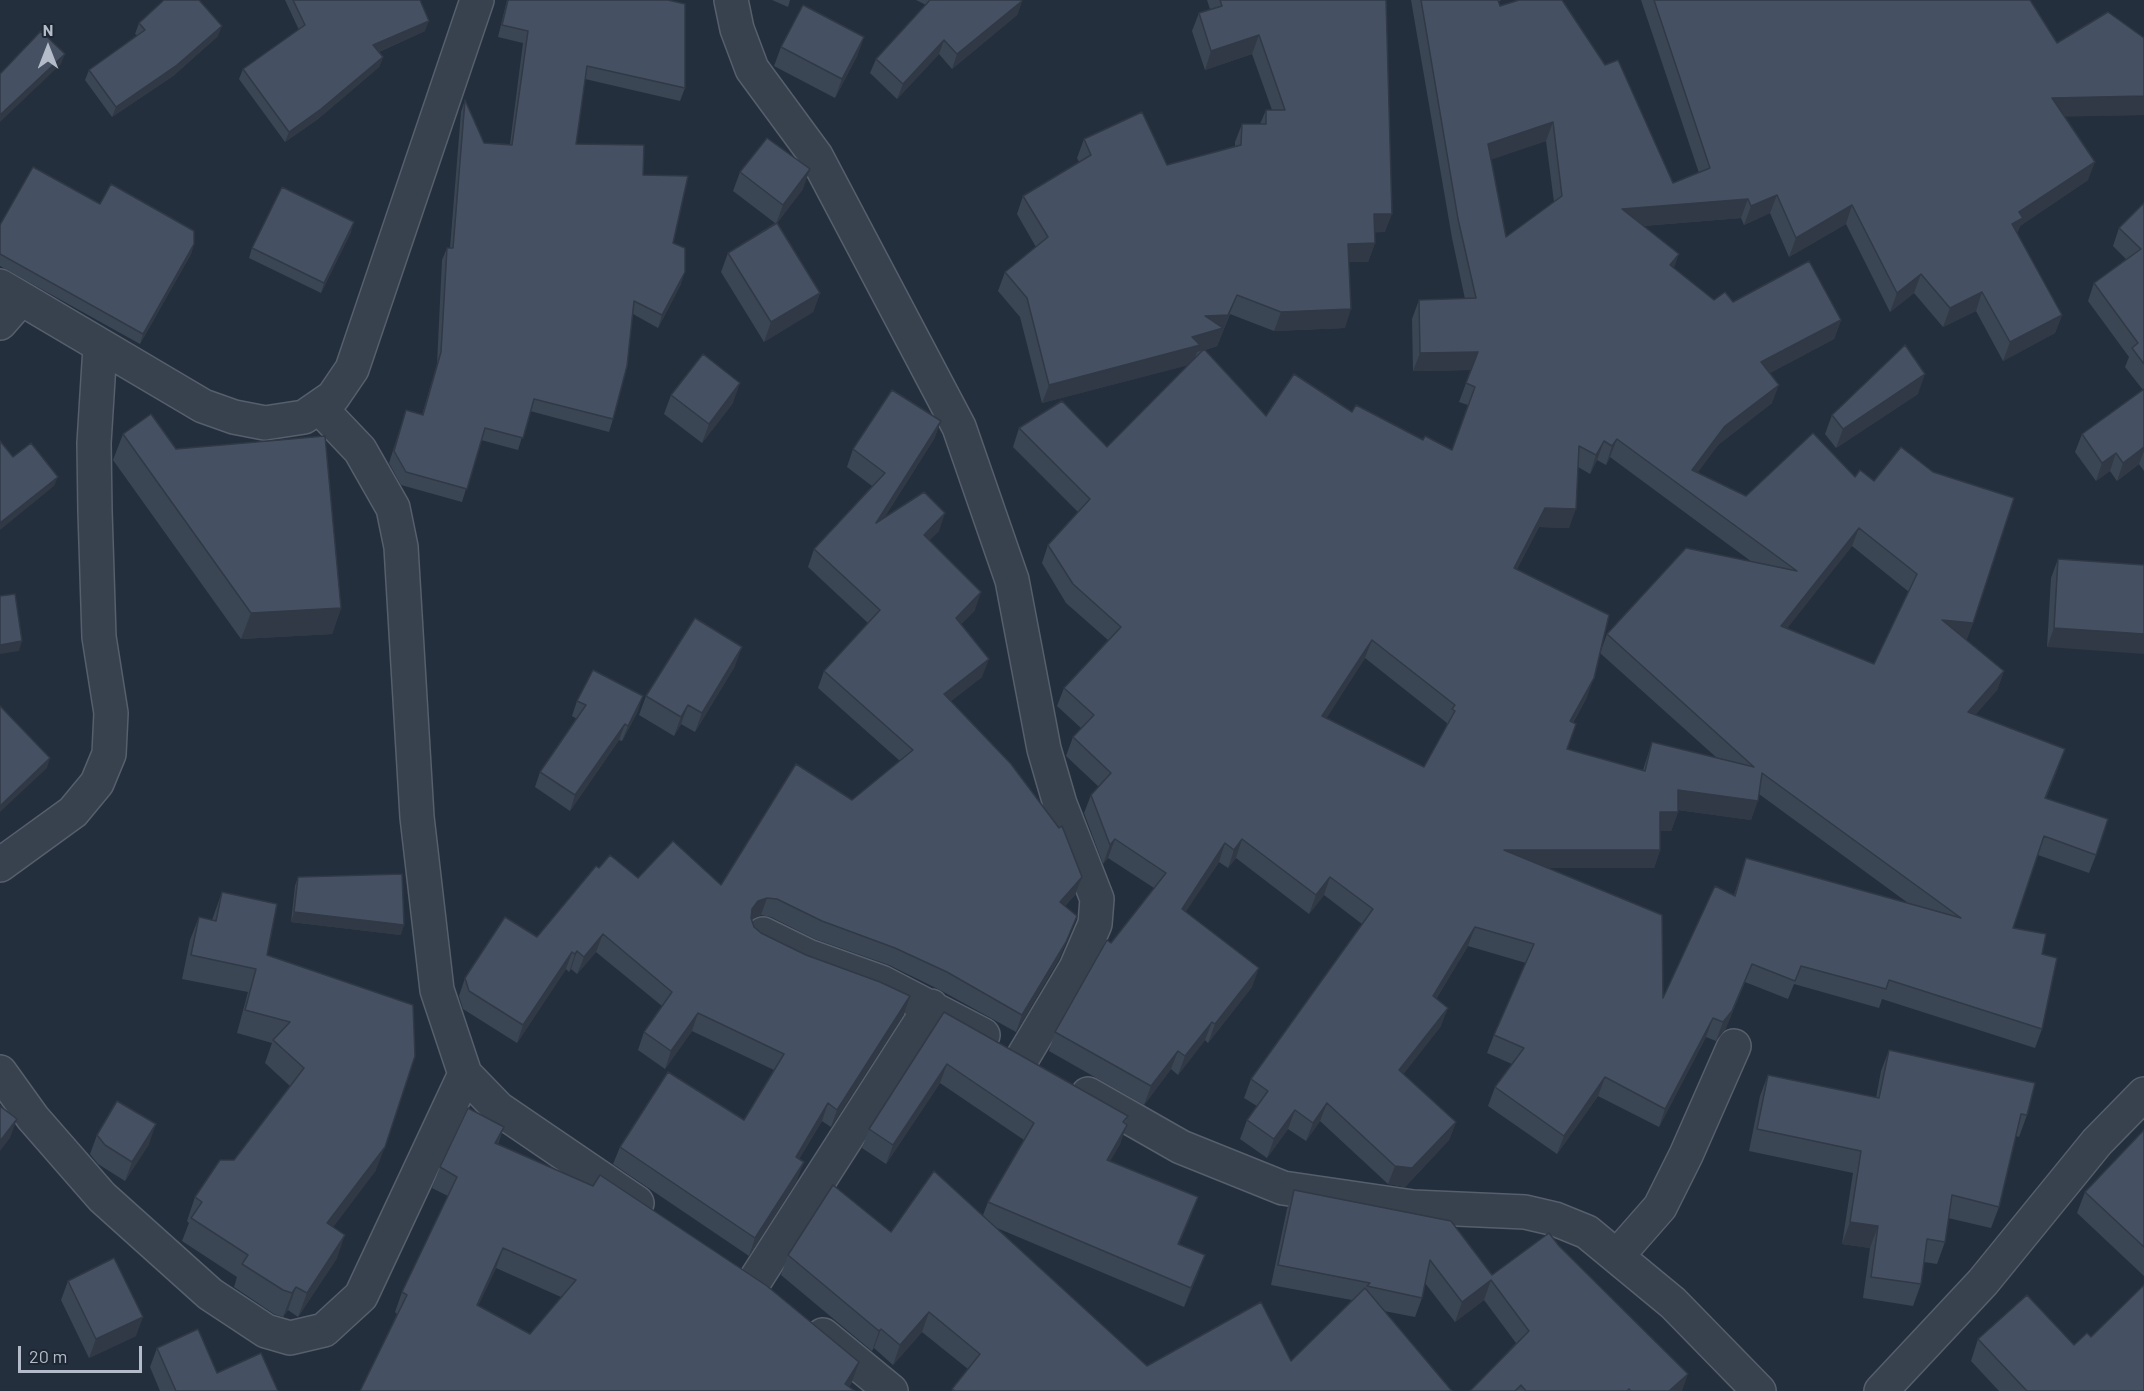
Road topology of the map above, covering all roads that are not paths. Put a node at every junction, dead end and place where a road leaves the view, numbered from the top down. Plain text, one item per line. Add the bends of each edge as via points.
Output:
1 (477, 0) edge
2 (731, 0) edge
3 (10, 292) edge
4 (0, 323) edge
5 (100, 347) junction
6 (319, 407) junction
7 (0, 865) edge
8 (763, 934) edge
9 (931, 1006) junction
10 (1734, 1046) dead end
11 (1023, 1058) junction
12 (0, 1072) edge
13 (465, 1074) junction
14 (2144, 1094) edge
15 (659, 1219) edge
16 (1617, 1256) junction
17 (726, 1263) edge
18 (777, 1299) junction
19 (891, 1391) edge
20 (1759, 1391) edge
21 (1881, 1391) edge

1 - 6 street via 352,369 333,397
2 - 11 street via 752,69 816,156 959,427 1012,580 1044,749 1060,804 1097,899 1095,924 1076,968
3 - 4 street
3 - 5 street
5 - 6 street via 202,406 234,417 265,423 304,417
5 - 7 street via 94,443 95,511 99,637 111,713 109,754 98,783 73,812
6 - 13 street via 360,450 393,508 409,652 417,817 436,990
8 - 9 street
9 - 11 street
9 - 18 street
10 - 16 street via 1660,1207
11 - 16 street via 1181,1147 1282,1188 1413,1207 1525,1212 1587,1232
12 - 13 street via 33,1118 102,1197 210,1294 266,1331 290,1338 324,1330 361,1296
13 - 15 street via 498,1109
14 - 21 street via 2097,1142 1983,1282
16 - 20 street via 1672,1303
17 - 18 street
18 - 19 street

